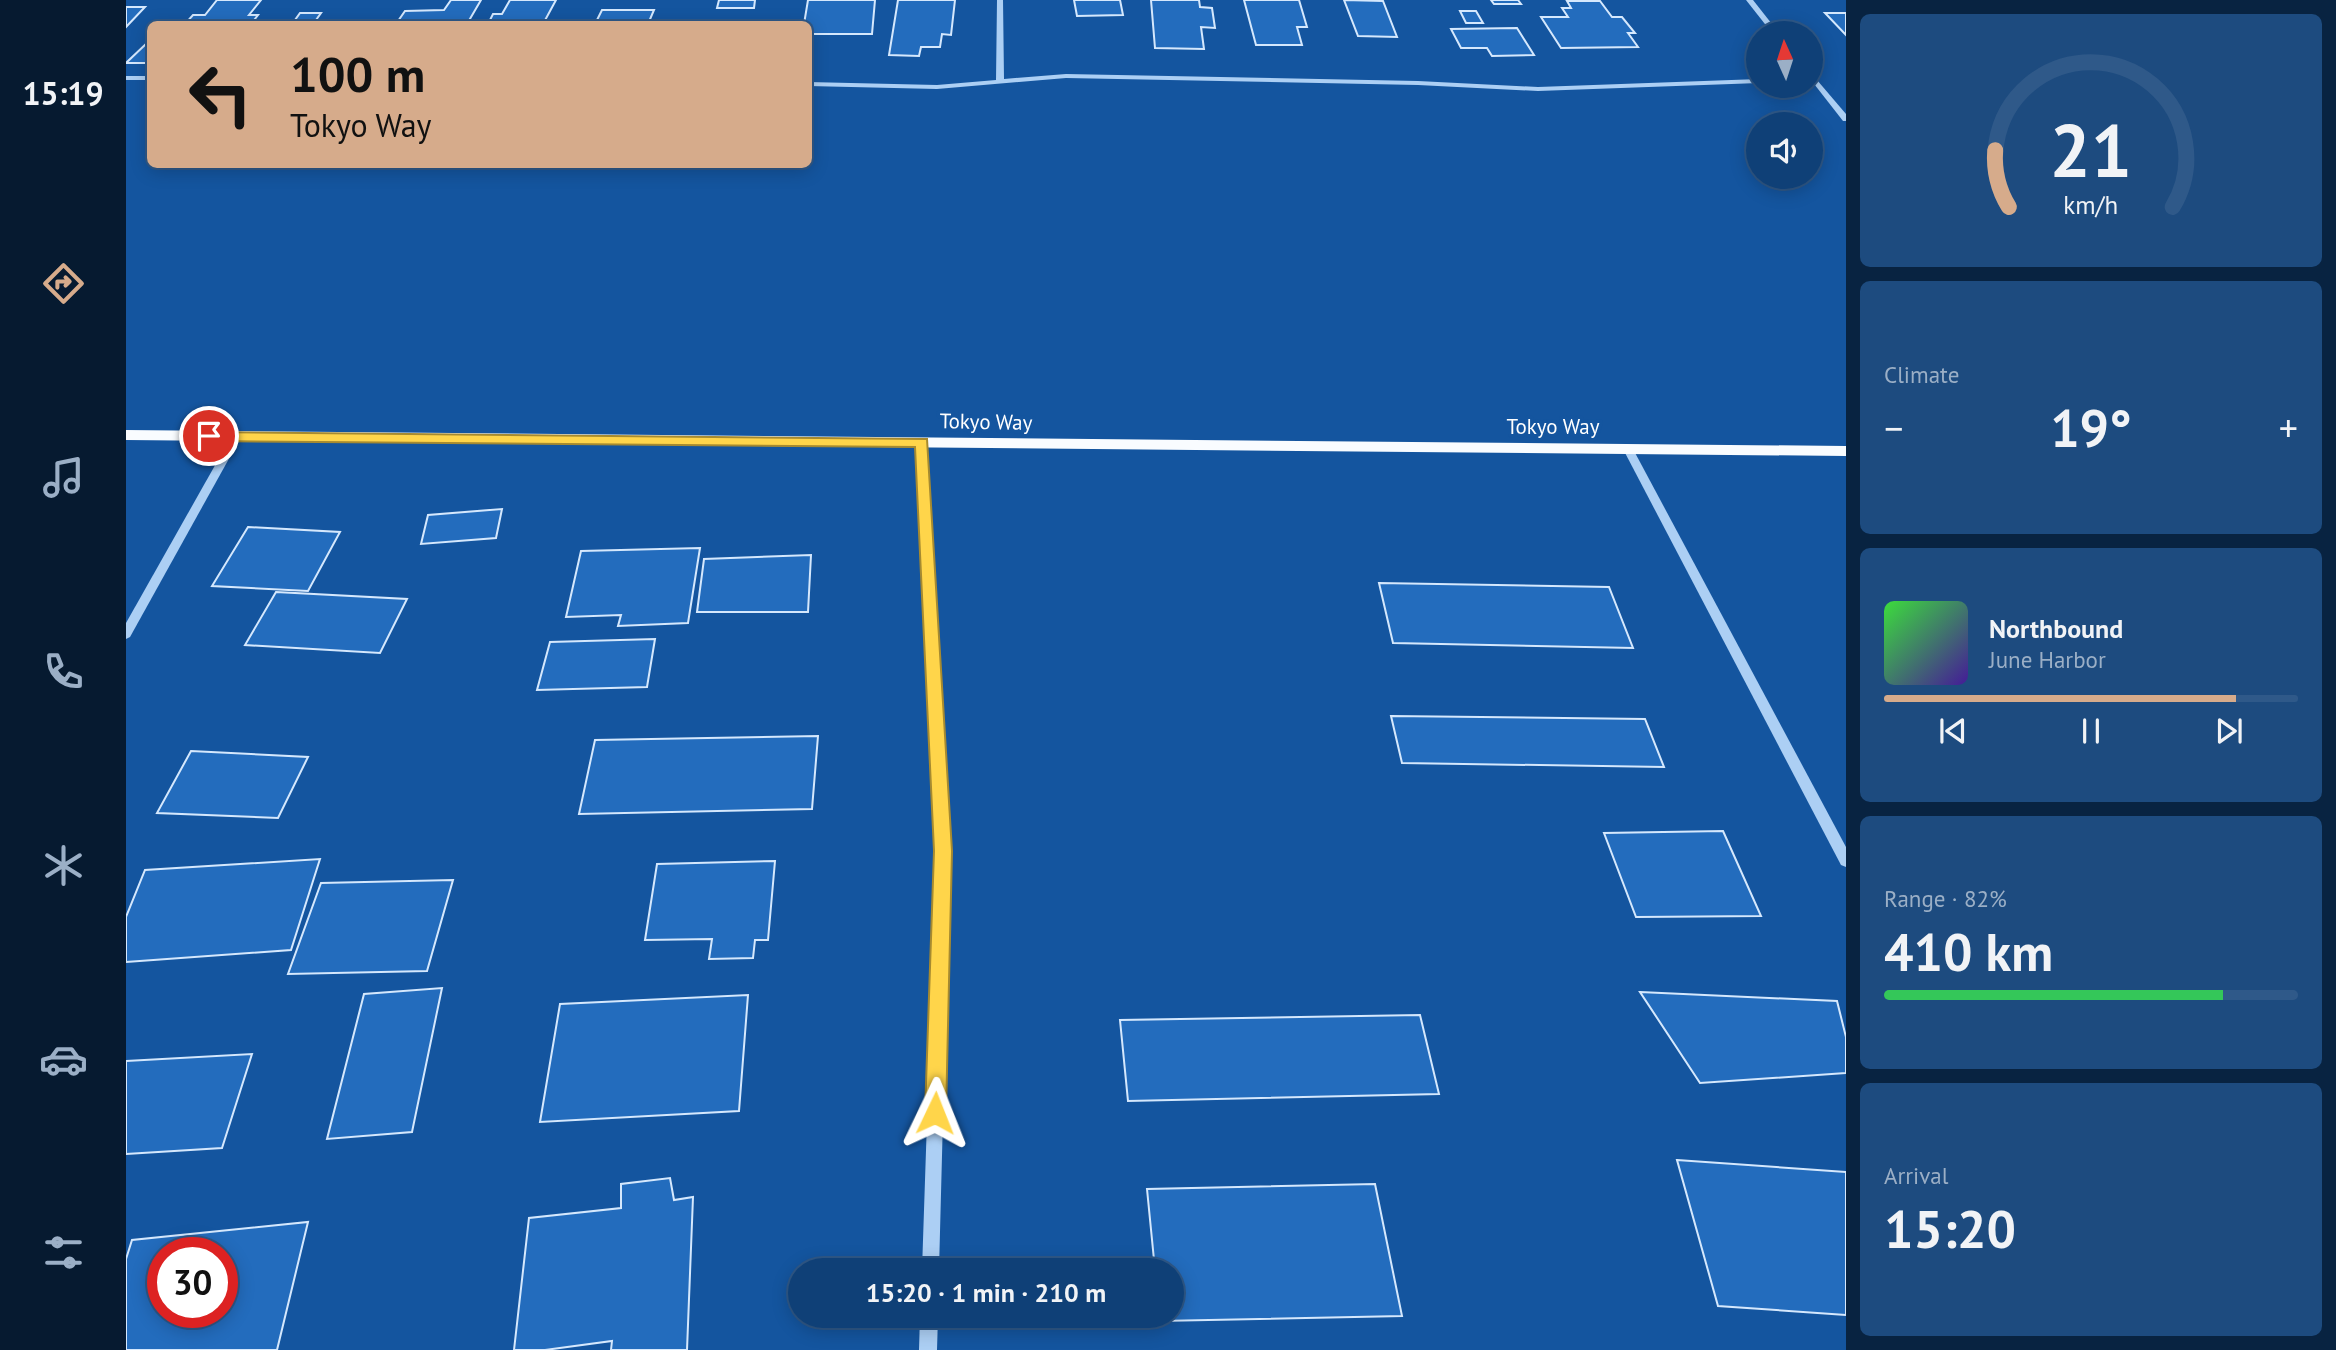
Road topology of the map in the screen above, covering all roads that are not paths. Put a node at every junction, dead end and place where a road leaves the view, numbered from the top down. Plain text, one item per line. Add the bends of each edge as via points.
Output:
1 (1000, 0) edge
2 (1749, 0) edge
3 (1766, 21) edge
4 (126, 78) edge
5 (147, 78) edge
6 (1000, 81) junction
7 (1746, 82) edge
8 (812, 84) edge
9 (1824, 92) edge
10 (1846, 119) edge
11 (126, 435) edge
12 (236, 436) junction
13 (922, 443) junction
14 (1628, 449) junction
15 (1846, 451) edge
16 (126, 634) edge
17 (1846, 862) edge
18 (931, 1258) edge
19 (929, 1328) edge
20 (928, 1350) edge

1 - 6 street
2 - 3 street
4 - 5 street
6 - 7 street via 1080,76 1552,89
6 - 8 street via 937,87
9 - 10 street
11 - 12 main road, Tokyo Way
12 - 13 main road, Tokyo Way
12 - 16 street
13 - 14 main road, Tokyo Way
13 - 18 street via 943,851
14 - 15 main road, Tokyo Way
14 - 17 street
19 - 20 street

